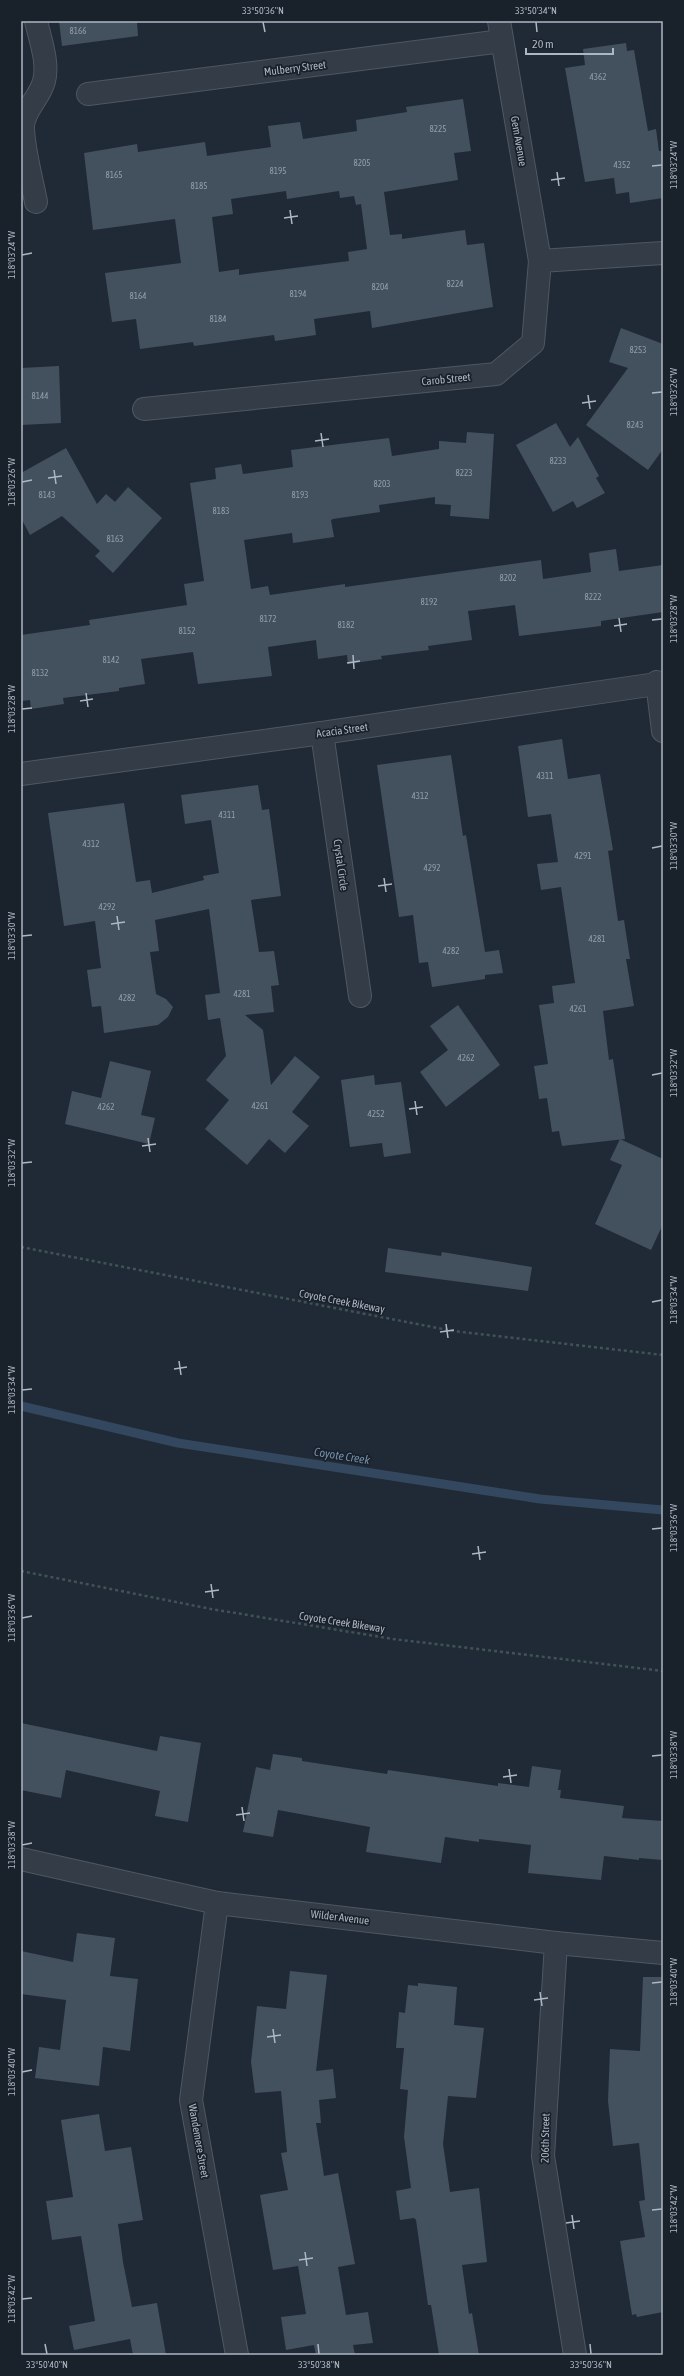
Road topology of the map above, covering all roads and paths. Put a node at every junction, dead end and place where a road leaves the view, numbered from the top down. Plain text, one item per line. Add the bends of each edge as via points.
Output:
1 (36, 21) edge
2 (500, 31) edge
3 (88, 94) dead end
4 (36, 202) dead end
5 (663, 253) edge
6 (540, 261) junction
7 (144, 409) dead end
8 (660, 682) edge
9 (663, 731) edge
10 (322, 733) junction
11 (21, 774) edge
12 (360, 996) dead end
13 (21, 1247) edge
14 (663, 1354) edge
15 (21, 1571) edge
16 (663, 1671) edge
17 (21, 1858) edge
18 (217, 1903) junction
19 (556, 1943) junction
20 (663, 1953) edge
21 (237, 2355) edge
22 (575, 2355) edge

1 - 4 street via 45,69 44,82 24,115 23,128
2 - 3 street, Mulberry Street
2 - 6 street, Gem Avenue
5 - 6 street
6 - 7 street, Carob Street via 533,343 496,374
8 - 9 street
8 - 10 street, Acacia Street
10 - 11 street, Acacia Street
10 - 12 street, Crystal Circle
13 - 14 path, Coyote Creek Bikeway via 454,1331
15 - 16 path, Coyote Creek Bikeway via 211,1609 393,1639
17 - 18 street, Wilder Avenue
18 - 19 street, Wilder Avenue
18 - 21 street, Wandemere Street via 191,2100
19 - 20 street, Wilder Avenue
19 - 22 street, 206th Street via 543,2156

